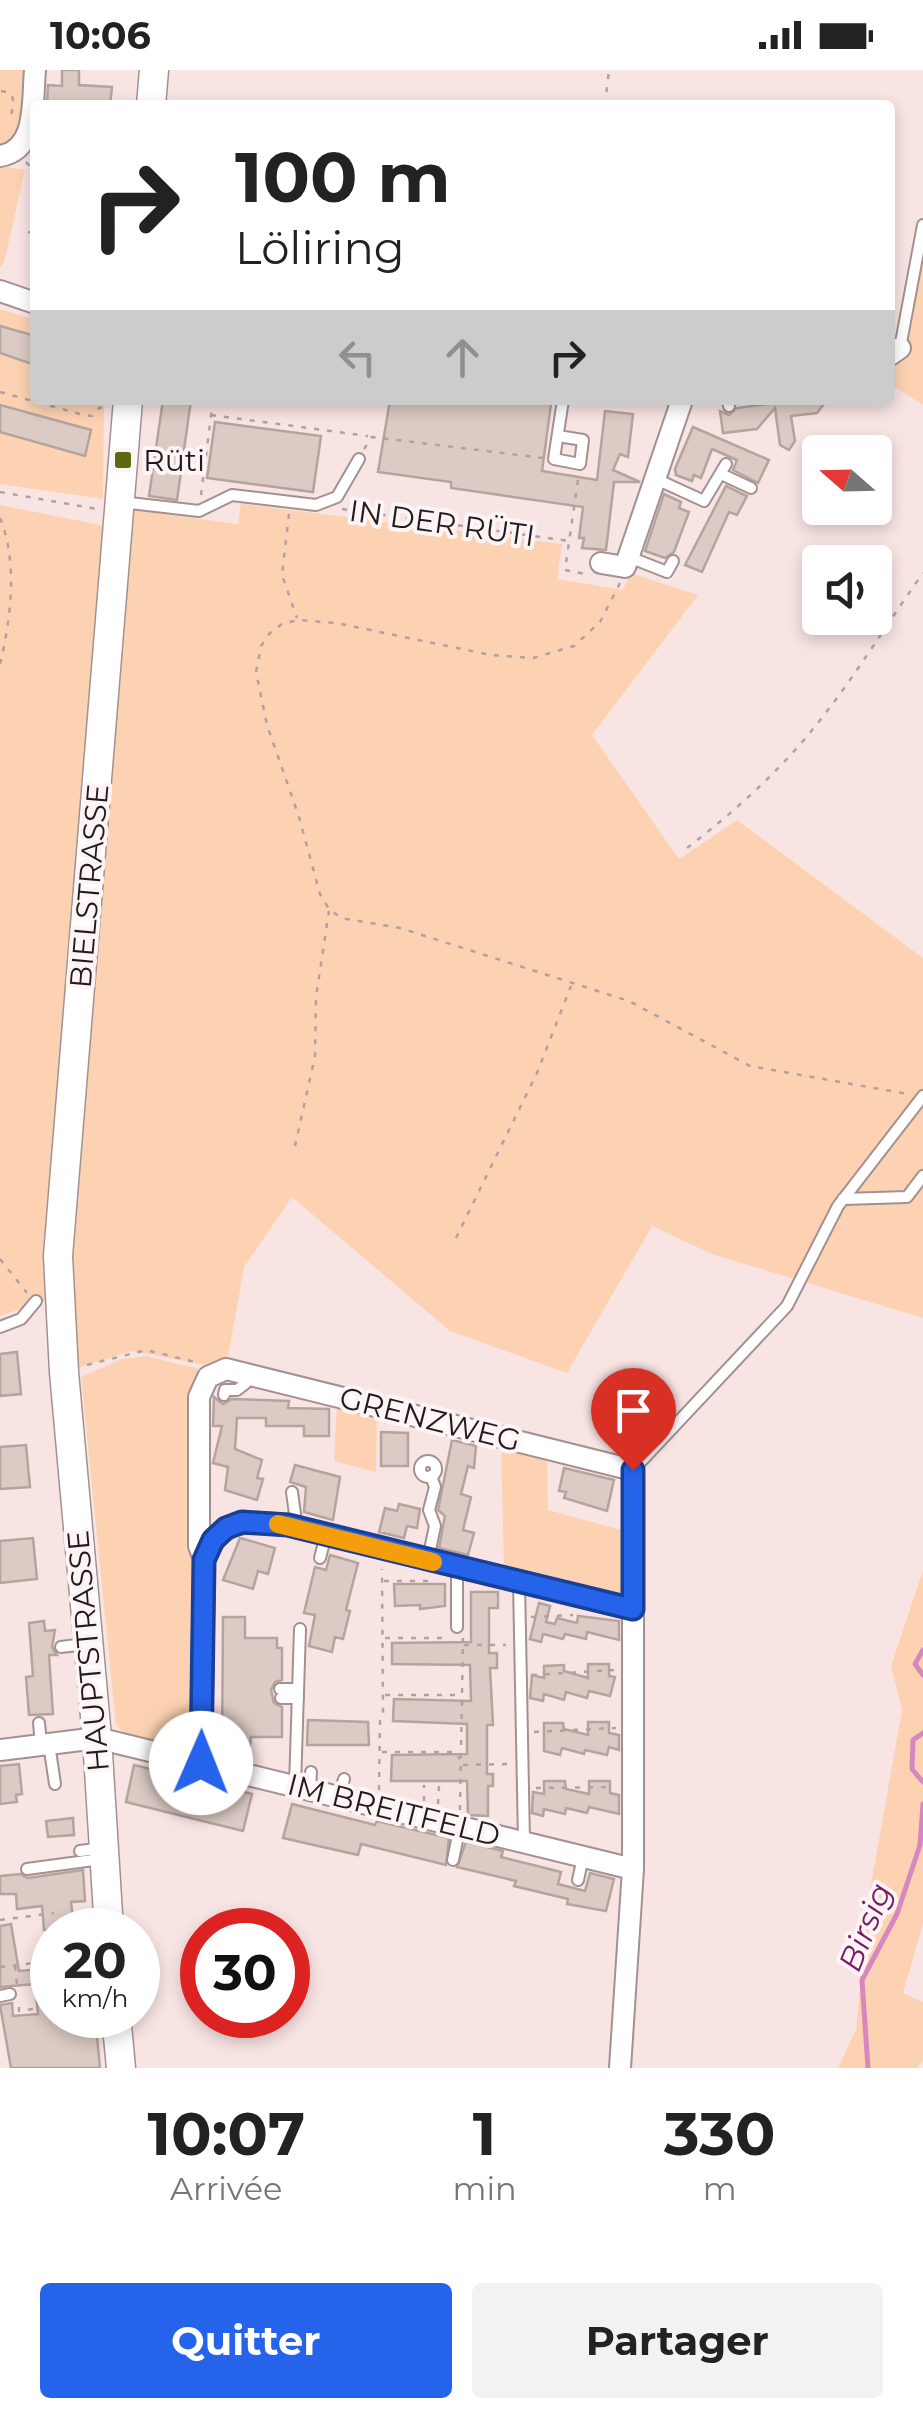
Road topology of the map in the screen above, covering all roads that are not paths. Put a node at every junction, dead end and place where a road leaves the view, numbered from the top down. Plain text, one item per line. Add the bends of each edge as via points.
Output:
1 (35, 70) edge
2 (154, 70) edge
3 (32, 100) edge
4 (151, 100) edge
5 (30, 118) edge
6 (0, 156) edge
7 (923, 225) edge
8 (0, 291) edge
9 (30, 301) edge
10 (895, 352) edge
11 (128, 405) edge
12 (563, 405) edge
13 (680, 405) edge
14 (558, 436) junction
15 (358, 459) road end
16 (656, 480) junction
17 (751, 488) dead end
18 (120, 507) junction
19 (672, 561) dead end
20 (626, 562) junction
21 (601, 563) road end
22 (923, 1096) edge
23 (923, 1176) edge
24 (843, 1200) junction
25 (36, 1301) dead end
26 (0, 1326) edge
27 (64, 1372) joint
28 (258, 1381) junction
29 (224, 1395) dead end
30 (633, 1470) junction
31 (431, 1476) dead end
32 (292, 1492) dead end
33 (288, 1525) junction
34 (326, 1534) junction
35 (320, 1558) dead end
36 (428, 1560) junction
37 (209, 1569) junction
38 (457, 1574) junction
39 (518, 1582) junction
40 (633, 1609) junction
41 (460, 1625) road end
42 (300, 1629) dead end
43 (281, 1694) dead end
44 (298, 1694) junction
45 (39, 1723) dead end
46 (97, 1738) junction
47 (45, 1745) junction
48 (0, 1750) edge
49 (201, 1763) junction
50 (305, 1783) junction
51 (54, 1784) dead end
52 (460, 1826) junction
53 (527, 1848) junction
54 (95, 1853) junction
55 (583, 1857) junction
56 (454, 1860) dead end
57 (27, 1868) dead end
58 (633, 1869) junction
59 (578, 1880) dead end
60 (105, 1908) edge
61 (118, 2038) edge
62 (121, 2068) edge
63 (620, 2068) edge

1 - 3 street
2 - 4 main road
5 - 6 street via 18,150
7 - 10 lane
8 - 9 street
11 - 18 main road, BIELSTRASSE
12 - 14 lane
13 - 16 street
14 - 14 lane via 554,459 580,464 583,440
15 - 18 lane, IN DER RÜTI via 336,497 316,505 232,495 199,511
16 - 17 lane via 704,500 723,469
16 - 20 street
18 - 27 main road, BIELSTRASSE via 58,1256
19 - 20 lane via 667,572
20 - 21 street
22 - 24 lane
23 - 24 lane via 907,1198
24 - 30 lane via 787,1306
25 - 26 lane via 21,1319
27 - 46 main road, HAUPTSTRASSE via 74,1646
28 - 29 lane
28 - 30 street, GRENZWEG
28 - 37 street, GRENZWEG via 226,1369 208,1377 198,1396 199,1546
30 - 40 street
31 - 36 lane via 435,1488 428,1510 436,1526
32 - 33 lane via 295,1514
33 - 34 street
33 - 37 street via 242,1522 226,1528 213,1540
34 - 35 lane
34 - 36 street
36 - 38 street
37 - 49 street via 209,1716
38 - 39 street
38 - 41 lane
39 - 40 street
39 - 53 lane
40 - 58 street
42 - 44 lane
43 - 44 lane
44 - 50 lane
45 - 47 lane
46 - 47 street
46 - 49 street, IM BREITFELD
46 - 54 main road, HAUPTSTRASSE
47 - 48 street
47 - 51 lane
49 - 50 street, IM BREITFELD
50 - 52 street, IM BREITFELD via 342,1788 379,1807
52 - 53 street, IM BREITFELD
52 - 56 lane
53 - 55 street, IM BREITFELD
54 - 57 lane
54 - 60 main road, HAUPTSTRASSE
55 - 58 street, IM BREITFELD
55 - 59 lane
58 - 63 street
61 - 62 main road

